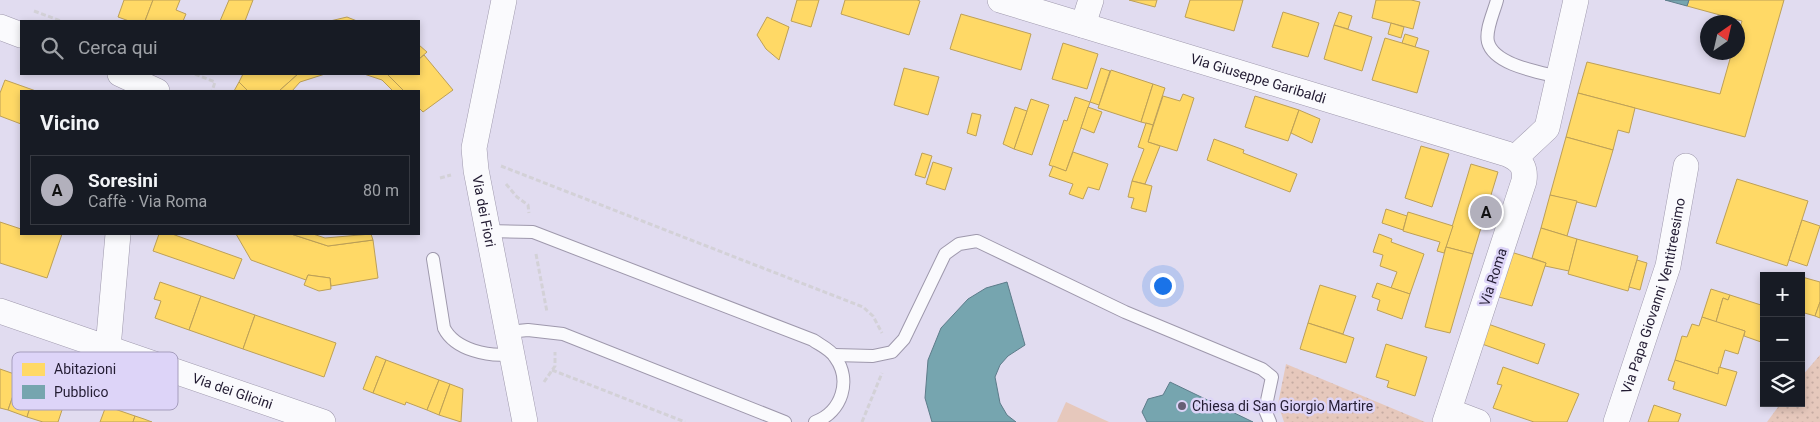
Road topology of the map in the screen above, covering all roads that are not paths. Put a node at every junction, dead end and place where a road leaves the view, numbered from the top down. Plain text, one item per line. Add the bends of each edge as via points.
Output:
1 (504, 0) edge
2 (1000, 0) edge
3 (1091, 0) edge
4 (1497, 0) edge
5 (1576, 0) edge
6 (1083, 25) junction
7 (0, 27) edge
8 (20, 35) edge
9 (122, 75) edge
10 (1559, 77) junction
11 (155, 90) edge
12 (1516, 158) junction
13 (1686, 166) dead end
14 (487, 232) junction
15 (118, 235) edge
16 (433, 259) dead end
17 (0, 311) edge
18 (509, 343) junction
19 (108, 348) junction
20 (120, 352) edge
21 (834, 355) junction
22 (178, 372) edge
23 (1447, 417) edge
24 (323, 422) edge
25 (525, 422) edge
26 (784, 422) edge
27 (815, 422) edge
28 (1270, 422) edge
29 (1478, 422) edge
30 (1616, 422) edge

1 - 14 street, Via dei Fiori via 475,155
2 - 6 street, Via Giuseppe Garibaldi
3 - 6 street
4 - 10 lane via 1488,33 1493,51 1516,66
5 - 10 street
6 - 12 street, Via Giuseppe Garibaldi
7 - 8 street
9 - 11 street
10 - 12 street via 1547,128
12 - 23 street, Via Roma via 1522,163 1524,182
13 - 30 street, Via Papa Giovanni Ventitreesimo via 1668,266
14 - 18 street, Via dei Fiori
14 - 21 lane via 532,232 813,340
15 - 19 street
16 - 18 lane via 447,335 459,344 490,355
17 - 19 street, Via dei Glicini
18 - 25 street, Via dei Fiori
18 - 26 lane via 528,330 563,334
19 - 20 street, Via dei Glicini
21 - 27 lane via 842,372 844,391 833,410
21 - 28 lane via 885,355 898,347 946,254 959,244 977,241 1125,312 1262,368 1272,377 1265,410
22 - 24 street, Via dei Glicini
23 - 29 street

